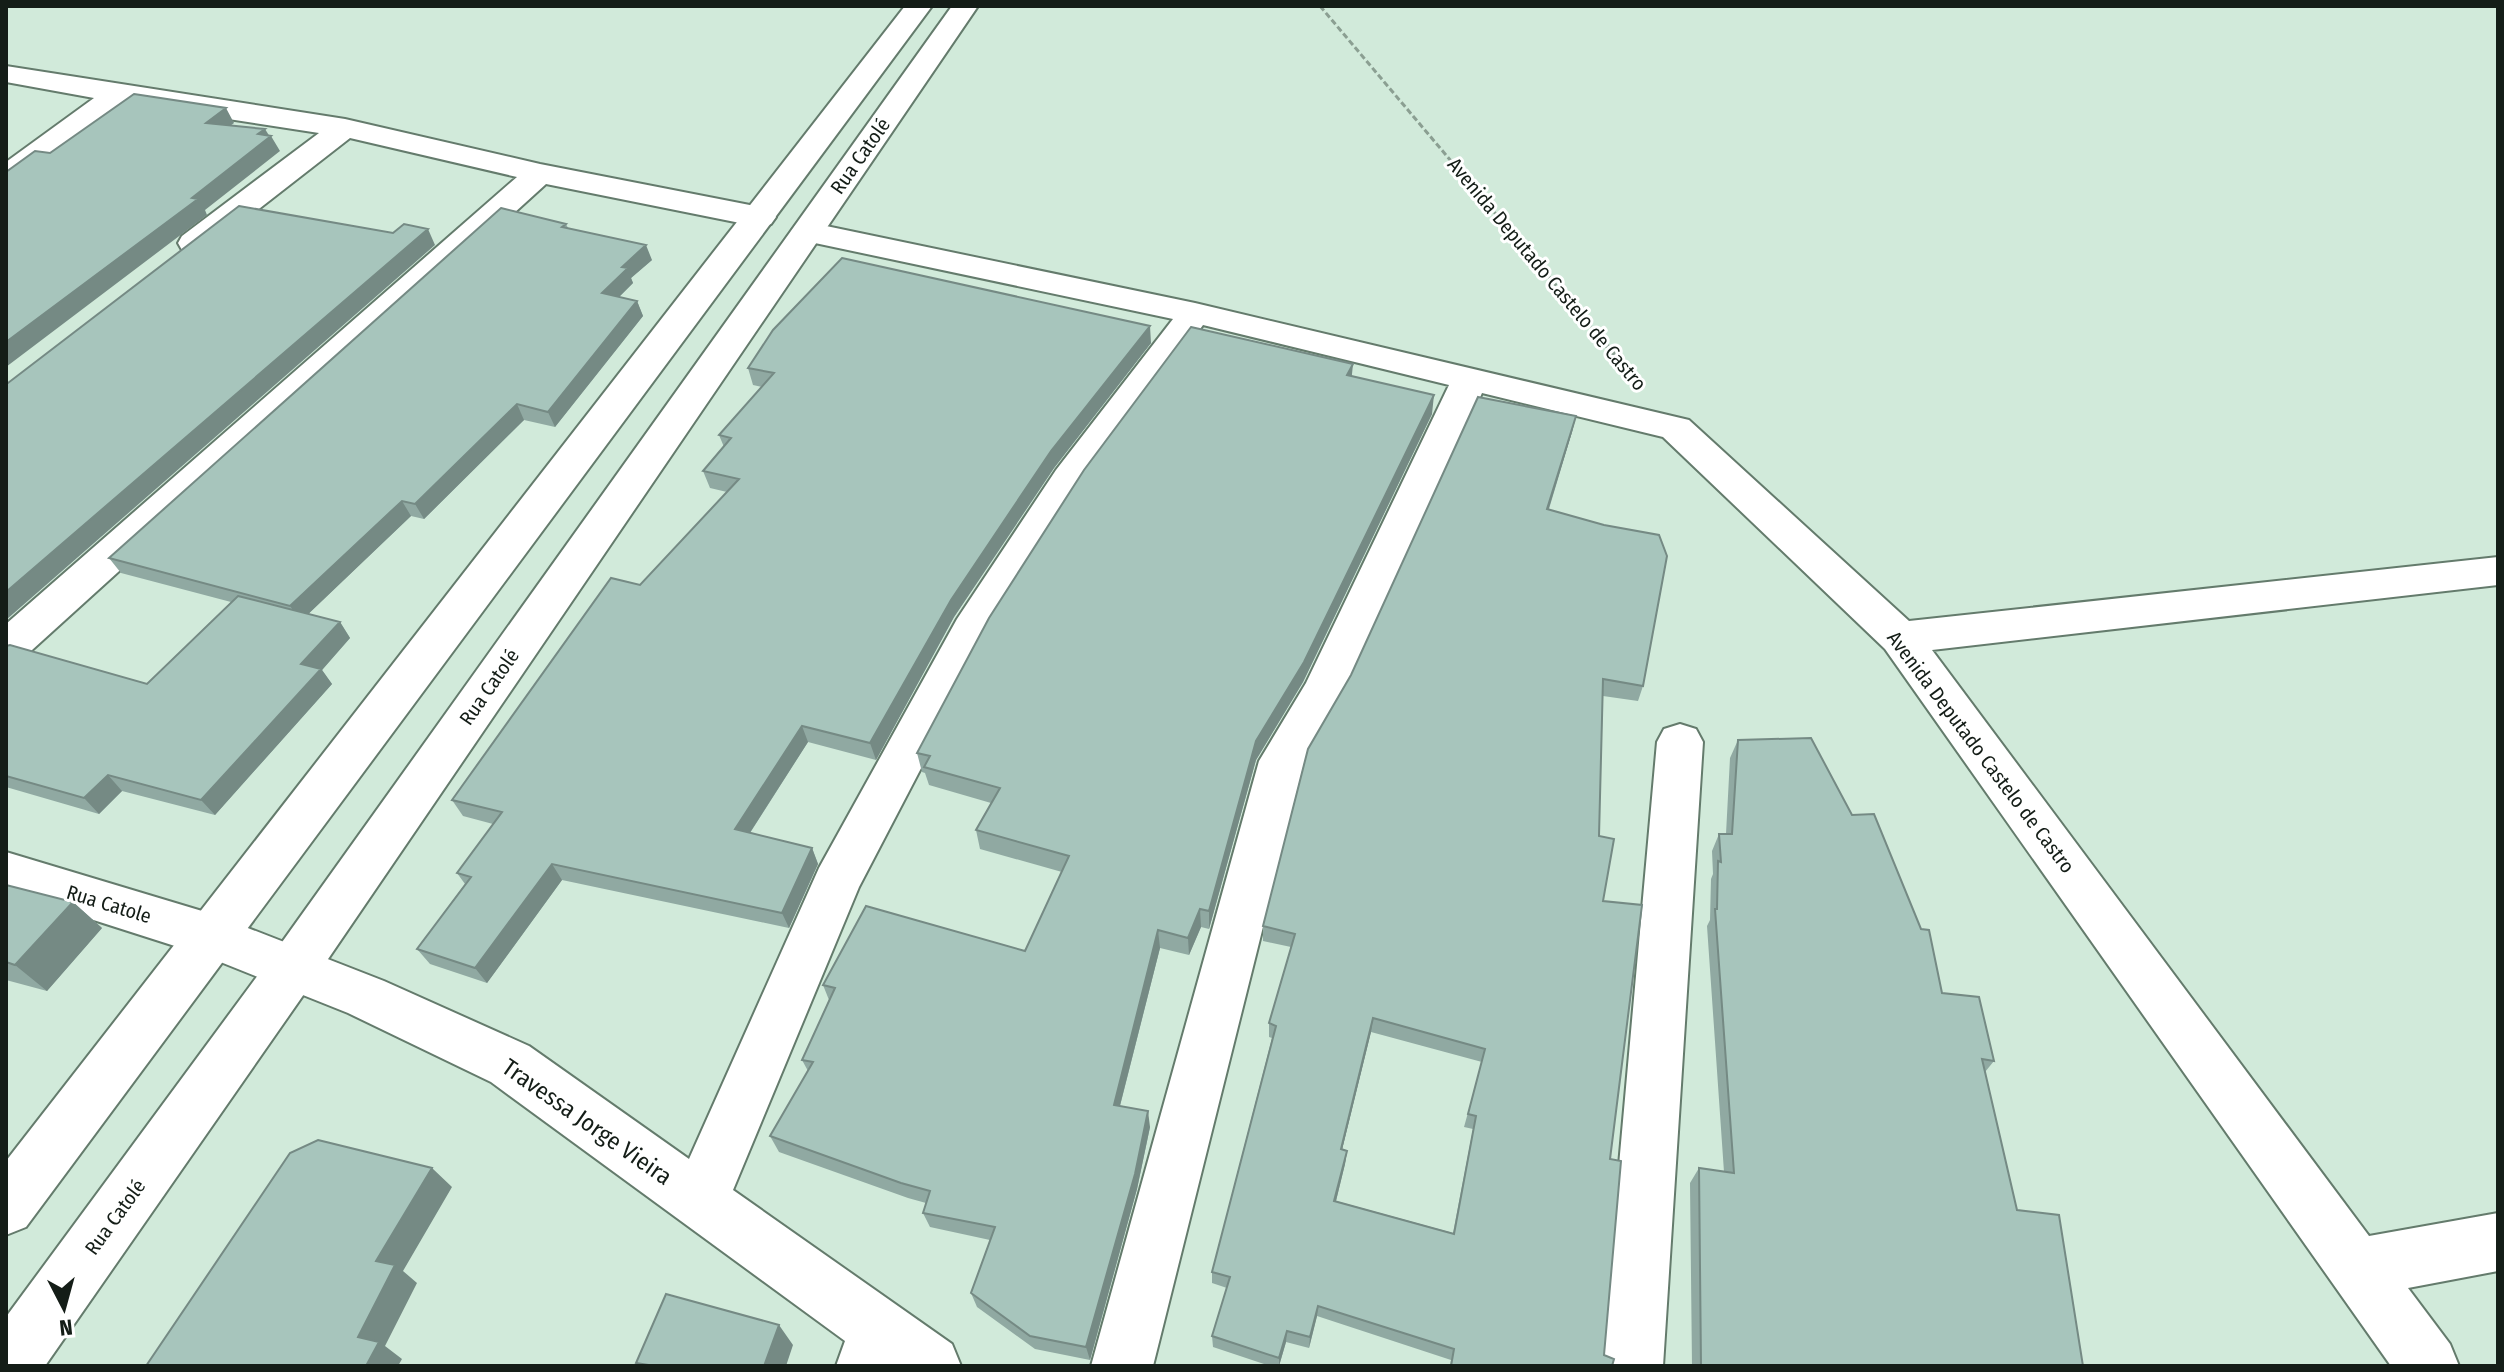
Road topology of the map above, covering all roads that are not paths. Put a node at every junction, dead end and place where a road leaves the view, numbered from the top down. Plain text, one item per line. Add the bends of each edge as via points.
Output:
1 (919, 6) edge
2 (965, 6) edge
3 (6, 74) edge
4 (118, 94) junction
5 (345, 128) junction
6 (6, 150) edge
7 (39, 155) junction
8 (540, 173) junction
9 (6, 177) edge
10 (760, 217) junction
11 (807, 232) junction
12 (168, 263) edge
13 (1195, 313) junction
14 (1470, 379) junction
15 (2498, 571) edge
16 (1900, 638) junction
17 (6, 649) edge
18 (1680, 742) dead end
19 (6, 872) edge
20 (212, 936) junction
21 (293, 968) junction
22 (700, 1200) junction
23 (6, 1207) edge
24 (2498, 1242) edge
25 (2357, 1268) junction
26 (874, 1347) edge
27 (8, 1366) edge
28 (930, 1366) edge
29 (1122, 1366) edge
30 (1632, 1366) edge
31 (2428, 1366) edge

1 - 10 street, Rua Catolé
2 - 11 street, Rua Catolé
3 - 4 street
4 - 5 street
4 - 7 street
5 - 8 street
5 - 12 street
6 - 7 street
7 - 9 street
8 - 10 street
8 - 17 street
10 - 20 street, Rua Catolé
11 - 13 street
11 - 21 street, Rua Catolé
13 - 14 street
13 - 22 street via 1070,479 972,630 836,883
14 - 16 street, Avenida Deputado Castelo de Castro via 1676,428
14 - 29 street via 1325,689 1282,761
15 - 16 street
16 - 25 street, Avenida Deputado Castelo de Castro
18 - 30 street
19 - 20 street, Rua Catole
20 - 21 street, Travessa Jorge Vieira
20 - 23 street, Rua Catolé
21 - 22 street, Travessa Jorge Vieira via 510,1064
21 - 27 street, Rua Catolé
22 - 26 street, Travessa Jorge Vieira
24 - 25 street
25 - 31 street, Avenida Deputado Castelo de Castro
26 - 28 street, Travessa Jorge Vieira

